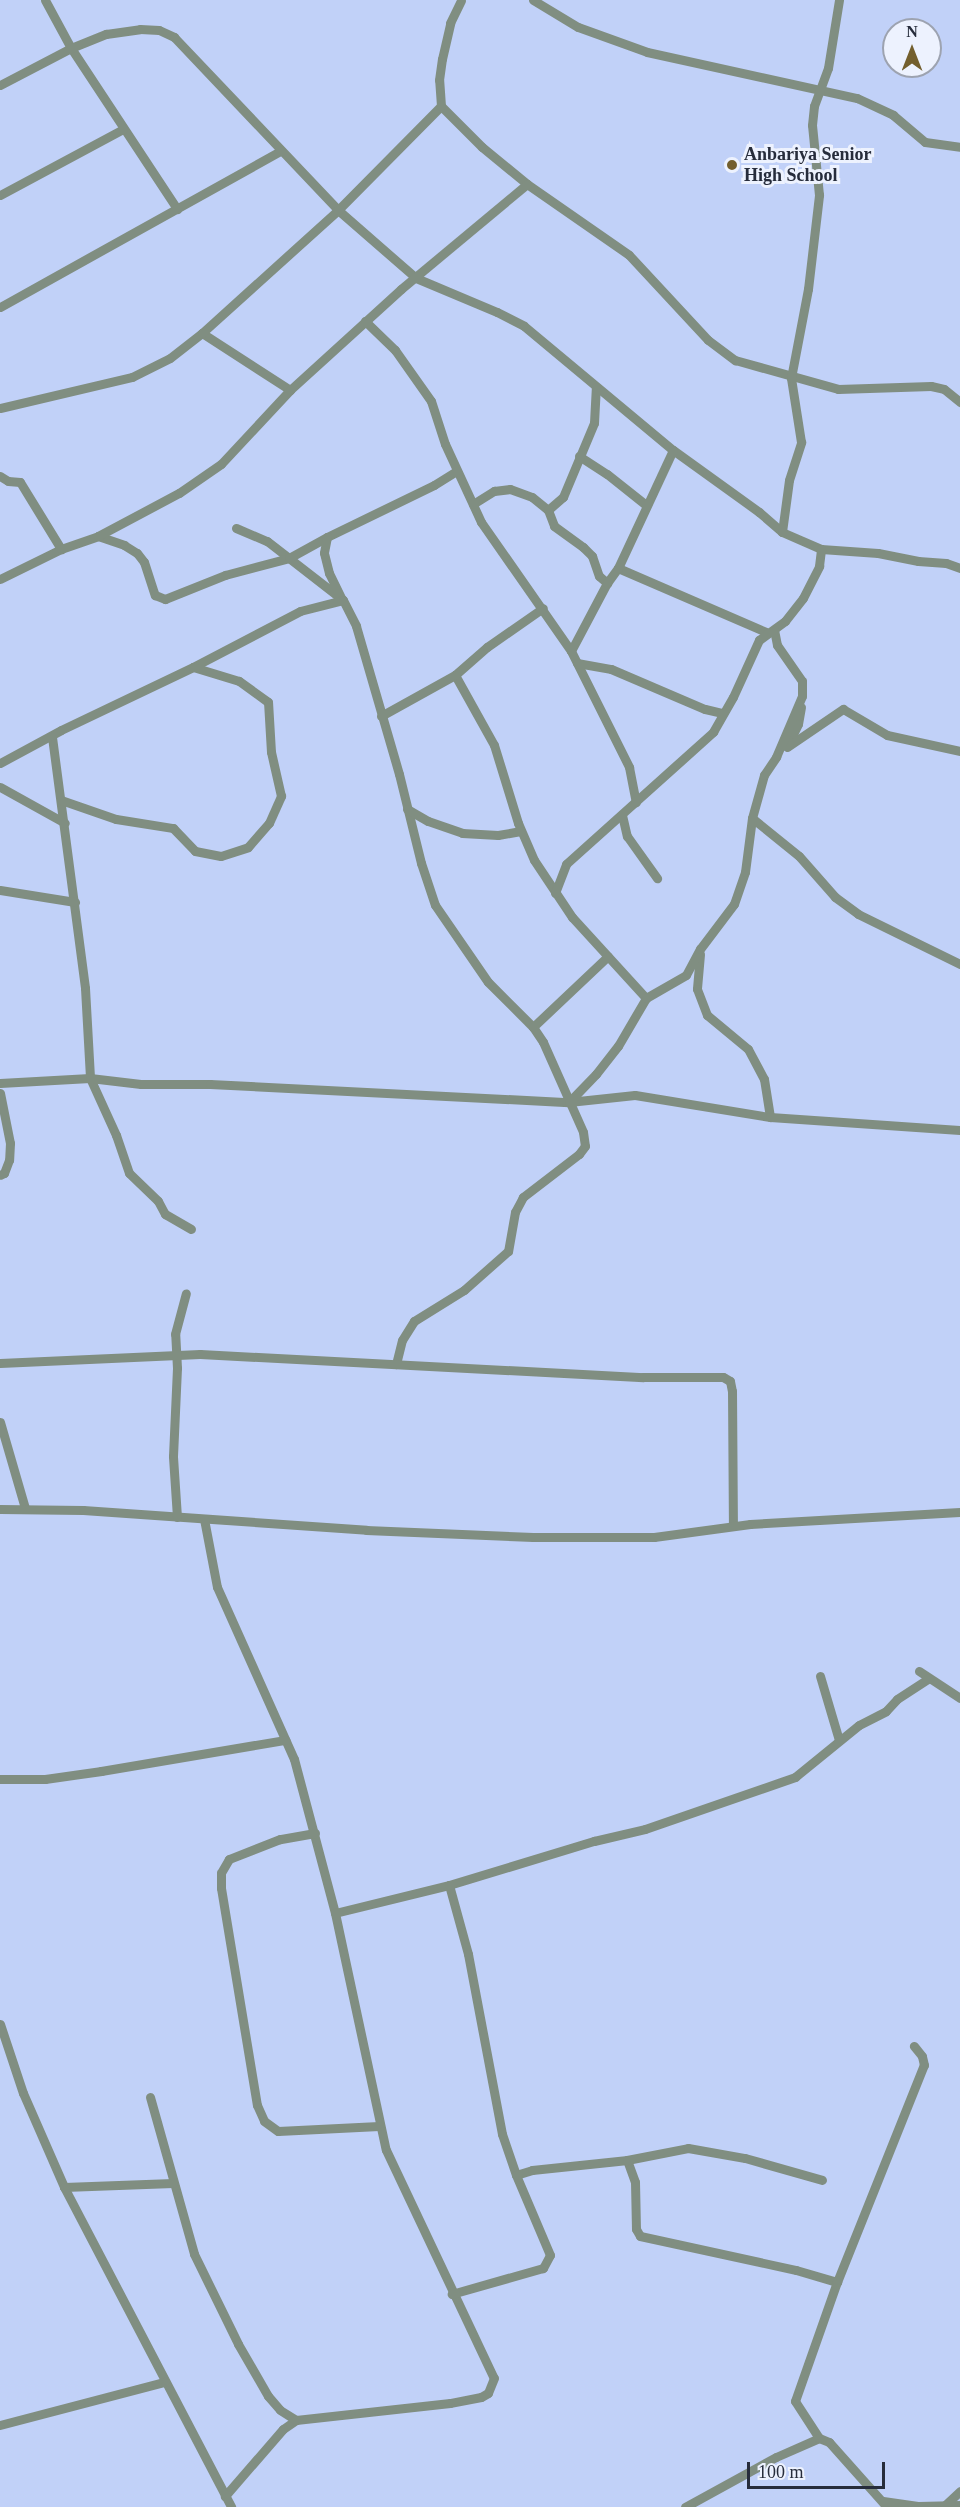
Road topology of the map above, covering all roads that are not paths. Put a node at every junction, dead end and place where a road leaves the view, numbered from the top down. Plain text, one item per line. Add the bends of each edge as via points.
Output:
1 (45, 0) edge
2 (461, 0) edge
3 (534, 0) edge
4 (839, 0) edge
5 (72, 48) junction
6 (0, 85) edge
7 (819, 90) junction
8 (441, 106) junction
9 (123, 129) junction
10 (960, 147) edge
11 (280, 151) junction
12 (526, 184) junction
13 (0, 195) edge
14 (177, 209) junction
15 (338, 210) junction
16 (416, 278) junction
17 (1, 305) edge
18 (365, 321) junction
19 (202, 333) junction
20 (791, 378) junction
21 (596, 387) junction
22 (290, 390) junction
23 (960, 402) edge
24 (0, 408) edge
25 (673, 450) junction
26 (579, 456) junction
27 (456, 471) junction
28 (0, 476) edge
29 (473, 504) junction
30 (646, 505) junction
31 (548, 510) junction
32 (236, 528) dead end
33 (782, 532) junction
34 (98, 536) junction
35 (327, 537) junction
36 (61, 549) junction
37 (821, 549) junction
38 (289, 558) junction
39 (618, 568) junction
40 (960, 568) edge
41 (0, 579) edge
42 (607, 583) junction
43 (343, 600) junction
44 (543, 608) junction
45 (770, 631) junction
46 (571, 651) junction
47 (577, 663) junction
48 (193, 667) junction
49 (455, 675) junction
50 (802, 696) junction
51 (723, 713) junction
52 (381, 716) junction
53 (52, 736) junction
54 (960, 751) edge
55 (0, 763) edge
56 (0, 787) edge
57 (62, 800) junction
58 (636, 802) junction
59 (407, 809) junction
60 (622, 815) junction
61 (752, 818) junction
62 (65, 823) junction
63 (521, 831) junction
64 (657, 878) dead end
65 (0, 890) edge
66 (555, 893) junction
67 (75, 902) junction
68 (700, 949) junction
69 (608, 956) junction
70 (960, 964) edge
71 (646, 998) junction
72 (533, 1028) junction
73 (90, 1078) junction
74 (0, 1083) edge
75 (0, 1093) edge
76 (569, 1102) junction
77 (770, 1118) junction
78 (960, 1130) edge
79 (0, 1175) edge
80 (191, 1229) dead end
81 (186, 1293) dead end
82 (176, 1354) junction
83 (0, 1363) edge
84 (396, 1364) junction
85 (0, 1422) edge
86 (25, 1508) junction
87 (0, 1509) edge
88 (960, 1512) edge
89 (177, 1517) junction
90 (204, 1519) junction
91 (733, 1526) junction
92 (919, 1671) dead end
93 (820, 1676) dead end
94 (929, 1678) junction
95 (960, 1698) edge
96 (285, 1740) junction
97 (839, 1740) junction
98 (0, 1779) edge
99 (315, 1833) junction
100 (449, 1885) junction
101 (335, 1913) junction
102 (0, 2024) edge
103 (914, 2046) dead end
104 (150, 2097) dead end
105 (380, 2126) junction
106 (627, 2160) junction
107 (516, 2175) junction
108 (822, 2180) dead end
109 (173, 2183) junction
110 (64, 2187) junction
111 (837, 2283) junction
112 (452, 2294) junction
113 (164, 2382) junction
114 (296, 2420) junction
115 (0, 2425) edge
116 (819, 2438) junction
117 (960, 2491) edge
118 (225, 2496) junction
119 (885, 2504) edge
120 (960, 2505) edge
121 (944, 2506) edge
122 (231, 2507) edge
123 (685, 2507) edge

1 - 5 street
2 - 8 street via 450,23 442,59
3 - 7 street via 578,27 647,52
4 - 7 street via 828,68
5 - 6 street
5 - 9 street
5 - 11 street via 122,30 159,30 174,37
7 - 10 street via 848,95 880,108 930,145
7 - 20 street via 812,125 819,195 808,289
8 - 12 street
8 - 15 street
9 - 13 street
9 - 14 street
11 - 14 street
11 - 15 street via 313,180
12 - 16 street
12 - 20 street via 629,255 708,340 735,360 764,366
14 - 17 street
15 - 16 street
15 - 19 street
16 - 18 street
16 - 21 street via 524,326
18 - 22 street
18 - 27 street via 395,350 422,386
19 - 22 street
19 - 24 street via 170,358 132,377
20 - 23 street via 838,390 931,386
20 - 33 street via 801,442 789,480
21 - 25 street
21 - 26 street via 594,423
22 - 34 street via 221,465 179,493
25 - 30 street
25 - 33 street
26 - 30 street
26 - 31 street via 563,497
27 - 29 street
27 - 35 street
28 - 36 street via 20,482
29 - 31 street via 494,491 510,489 532,497
29 - 44 street via 481,522
30 - 39 street
31 - 42 street via 554,526 592,556 599,576
32 - 38 street via 267,542
33 - 37 street
34 - 36 street
34 - 38 street via 136,552 144,562 155,595 165,599 225,575
35 - 38 street
35 - 43 street via 324,553
36 - 41 street
37 - 40 street via 946,563
37 - 45 street via 819,566 803,598 792,615
38 - 43 street
39 - 42 street
39 - 45 street
42 - 46 street
43 - 48 street via 300,611
43 - 52 street via 354,618
44 - 46 street
44 - 49 street
45 - 50 street via 802,681
45 - 51 street via 759,640
46 - 47 street
47 - 51 street via 611,669
47 - 58 street via 629,767
48 - 53 street
48 - 57 street via 239,681 268,702 271,752 281,796 269,823 248,847 221,856 195,851 173,828 116,819
49 - 52 street
49 - 63 street via 494,745
50 - 54 street via 798,724 787,747 843,709 887,735
50 - 61 street via 776,757 764,775
51 - 58 street via 706,740
52 - 59 street
53 - 55 street
53 - 57 street
56 - 62 street
57 - 62 street
58 - 60 street
59 - 63 street via 462,833 498,835
59 - 72 street via 428,887 446,923 488,982
60 - 64 street via 627,836
60 - 66 street via 566,864
61 - 68 street via 745,872 734,904
61 - 70 street via 799,856 835,897 858,914
62 - 67 street
63 - 66 street
65 - 67 street
66 - 69 street
67 - 73 street via 87,1000
68 - 71 street via 686,975
68 - 77 street via 697,989 707,1015 748,1049 764,1078
69 - 71 street
69 - 72 street
71 - 76 street via 618,1046
72 - 76 street
73 - 74 street
73 - 76 street via 141,1084
73 - 80 street via 129,1173 158,1201 165,1214
75 - 79 street via 10,1143 9,1160
76 - 77 street via 635,1095
76 - 84 street via 585,1146 523,1197 515,1212 508,1251 464,1290 414,1321 402,1340
77 - 78 street
81 - 82 street via 175,1334
82 - 83 street
82 - 84 street
82 - 89 street via 173,1456
84 - 91 street via 643,1377 723,1377 730,1381 732,1391
85 - 86 street
86 - 87 street
86 - 89 street
88 - 91 street
89 - 90 street
90 - 91 street via 533,1537 654,1537
90 - 96 street via 217,1587
92 - 94 street
93 - 97 street
94 - 95 street
94 - 97 street
96 - 98 street via 45,1779
96 - 99 street
97 - 100 street via 788,1780 645,1830 594,1841
99 - 101 street
99 - 105 street via 280,1839 229,1859 221,1873 257,2105 264,2121 278,2131
100 - 101 street
100 - 107 street via 470,1965 502,2134
101 - 105 street
102 - 110 street via 23,2093
103 - 111 street via 924,2066
104 - 109 street
105 - 112 street via 402,2189
106 - 107 street
106 - 108 street via 688,2148 745,2158
106 - 111 street via 635,2182 636,2229 640,2236 784,2267
107 - 112 street via 550,2255 543,2268
109 - 110 street
109 - 114 street via 194,2254 238,2344 268,2396
110 - 113 street
111 - 116 street via 795,2402
112 - 114 street via 494,2378 488,2393 450,2403
113 - 115 street
113 - 118 street
114 - 118 street via 283,2429
116 - 119 street via 829,2442
116 - 123 street
117 - 121 street
118 - 122 street
119 - 121 street
120 - 121 street

